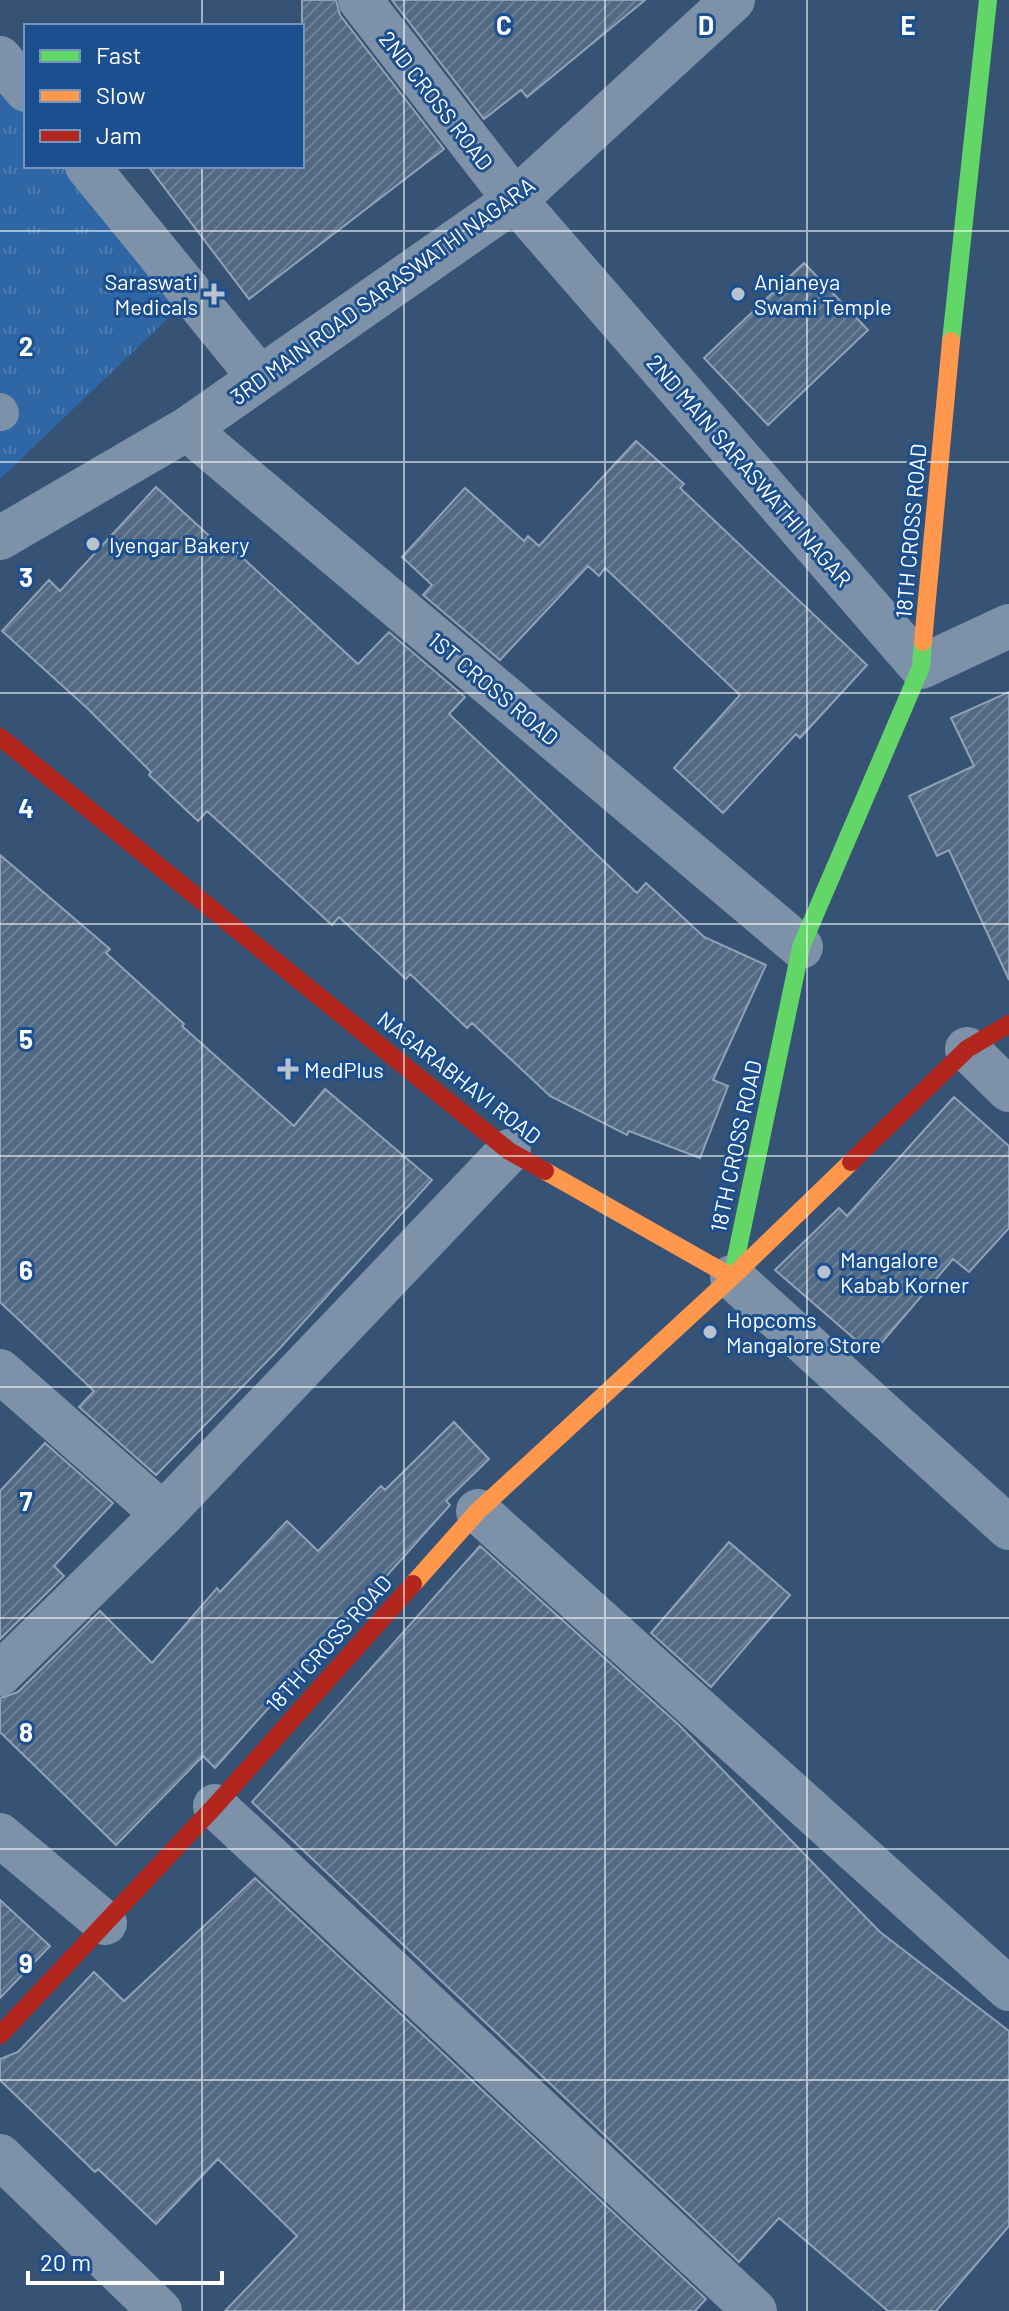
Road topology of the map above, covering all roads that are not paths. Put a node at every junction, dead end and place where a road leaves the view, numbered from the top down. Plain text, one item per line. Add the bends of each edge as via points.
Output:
1 (360, 0) edge
2 (733, 0) edge
3 (988, 0) edge
4 (0, 58) edge
5 (24, 88) edge
6 (89, 168) edge
7 (515, 200) junction
8 (260, 378) junction
9 (187, 429) junction
10 (0, 538) edge
11 (1009, 626) edge
12 (921, 667) junction
13 (0, 737) edge
14 (801, 947) junction
15 (1009, 1024) edge
16 (967, 1049) junction
17 (1009, 1090) edge
18 (509, 1151) junction
19 (732, 1277) junction
20 (0, 1371) edge
21 (478, 1511) junction
22 (163, 1514) junction
23 (1009, 1528) edge
24 (0, 1674) edge
25 (215, 1806) junction
26 (0, 1835) edge
27 (105, 1923) junction
28 (1009, 1989) edge
29 (0, 2035) edge
30 (0, 2156) edge
31 (160, 2311) edge
32 (755, 2311) edge

1 - 7 street, 2ND CROSS ROAD
2 - 7 street, 3RD MAIN ROAD SARASWATHI NAGARA
3 - 12 street, 18TH CROSS ROAD via 963,206
4 - 5 street
6 - 8 street
7 - 8 street, 3RD MAIN ROAD SARASWATHI NAGARA
7 - 12 street, 2ND MAIN SARASWATHI NAGAR
8 - 9 street, 3RD MAIN ROAD SARASWATHI NAGARA
9 - 10 street, 3RD MAIN ROAD SARASWATHI NAGARA
9 - 14 street, 1ST CROSS ROAD
11 - 12 street
12 - 14 street, 18TH CROSS ROAD
13 - 18 street, NAGARABHAVI ROAD
14 - 19 street, 18TH CROSS ROAD
15 - 16 street
16 - 17 street
16 - 19 street
18 - 19 street, NAGARABHAVI ROAD
18 - 22 street
19 - 21 street, 18TH CROSS ROAD
19 - 23 street
20 - 22 street
21 - 25 street, 18TH CROSS ROAD
21 - 28 street
22 - 24 street
25 - 27 street, 18TH CROSS ROAD
25 - 32 street
26 - 27 street
27 - 29 street, 18TH CROSS ROAD
30 - 31 street

